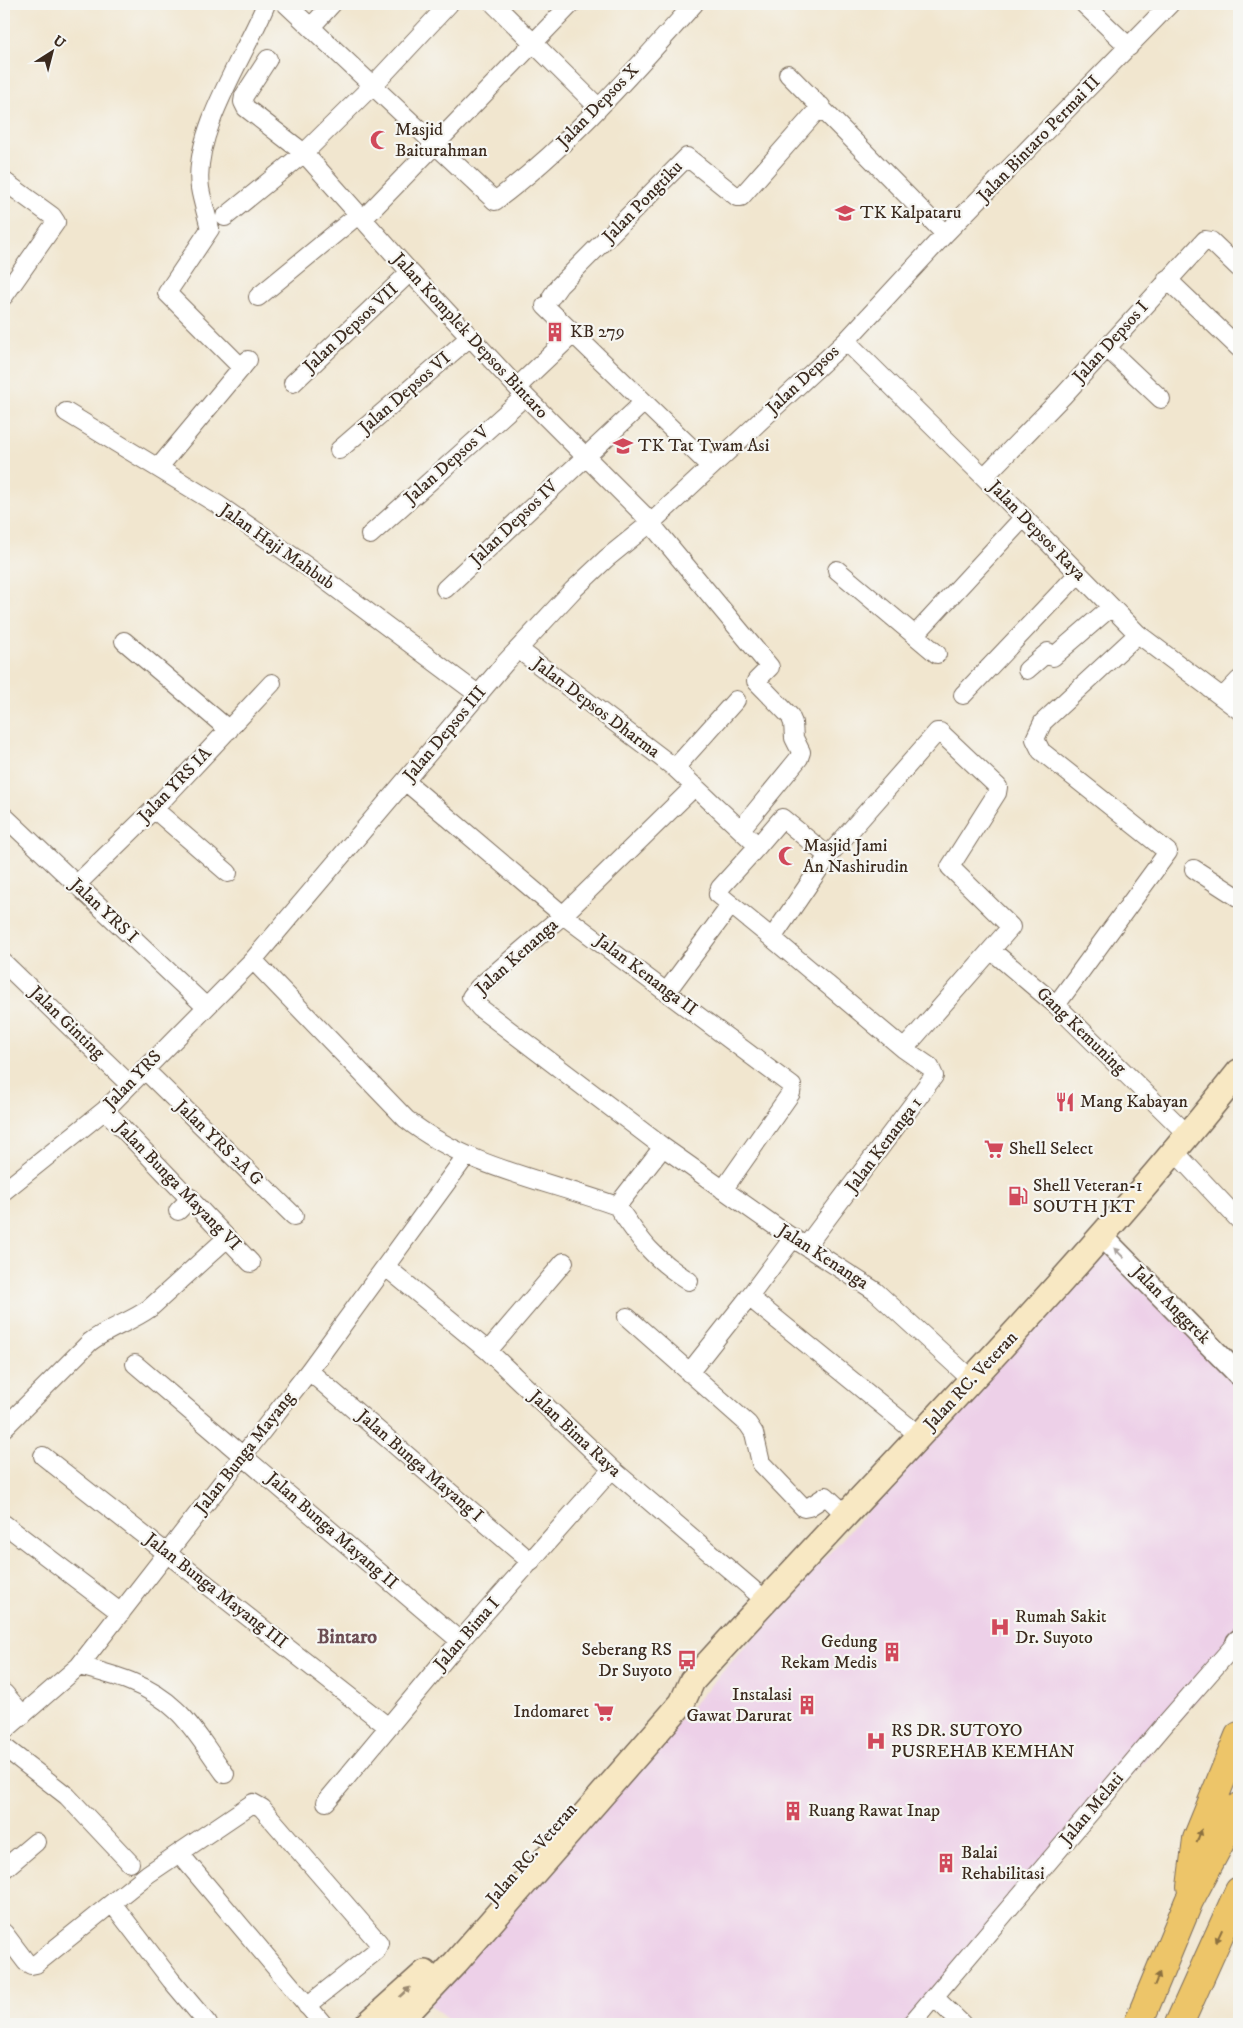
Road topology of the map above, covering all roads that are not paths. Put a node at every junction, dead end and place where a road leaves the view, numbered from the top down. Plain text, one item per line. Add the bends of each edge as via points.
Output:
1 (266, 4) edge
2 (286, 4) edge
3 (332, 4) edge
4 (449, 4) edge
5 (494, 4) edge
6 (571, 4) edge
7 (694, 4) edge
8 (1084, 4) edge
9 (1170, 4) edge
10 (311, 27) junction
11 (533, 44) junction
12 (1129, 48) junction
13 (268, 59) dead end
14 (788, 74) dead end
15 (372, 85) junction
16 (821, 106) junction
17 (599, 108) junction
18 (436, 143) junction
19 (304, 153) junction
20 (4, 181) edge
21 (362, 216) junction
22 (225, 217) dead end
23 (945, 234) junction
24 (1239, 268) edge
25 (410, 272) junction
26 (1167, 279) junction
27 (4, 296) edge
28 (258, 297) dead end
29 (574, 333) junction
30 (470, 337) junction
31 (846, 341) junction
32 (1107, 348) junction
33 (1239, 348) edge
34 (293, 383) dead end
35 (521, 392) junction
36 (1161, 399) dead end
37 (644, 402) junction
38 (66, 412) dead end
39 (339, 450) dead end
40 (584, 457) junction
41 (711, 466) junction
42 (159, 467) junction
43 (984, 477) junction
44 (646, 517) junction
45 (1024, 517) junction
46 (370, 535) dead end
47 (837, 570) dead end
48 (1078, 574) junction
49 (445, 589) dead end
50 (1111, 607) junction
51 (1138, 634) junction
52 (915, 635) junction
53 (124, 641) dead end
54 (518, 649) junction
55 (937, 654) dead end
56 (1028, 670) dead end
57 (1239, 680) edge
58 (272, 683) dead end
59 (479, 695) junction
60 (962, 695) dead end
61 (1223, 697) junction
62 (736, 700) dead end
63 (1239, 710) edge
64 (229, 730) junction
65 (675, 768) junction
66 (405, 781) junction
67 (695, 786) junction
68 (154, 809) junction
69 (4, 816) edge
70 (741, 829) junction
71 (758, 846) junction
72 (828, 856) junction
73 (1194, 869) dead end
74 (228, 873) dead end
75 (76, 885) junction
76 (1239, 898) edge
77 (730, 906) junction
78 (563, 915) junction
79 (772, 938) junction
80 (991, 950) junction
81 (253, 960) junction
82 (4, 963) edge
83 (667, 991) junction
84 (1056, 1005) junction
85 (205, 1006) junction
86 (904, 1049) junction
87 (144, 1070) junction
88 (1239, 1074) edge
89 (129, 1084) junction
90 (105, 1110) junction
91 (1182, 1144) junction
92 (663, 1147) junction
93 (466, 1156) junction
94 (723, 1190) junction
95 (4, 1191) edge
96 (191, 1198) junction
97 (616, 1206) junction
98 (178, 1211) dead end
99 (294, 1216) dead end
100 (1239, 1220) edge
101 (1102, 1236) junction
102 (227, 1238) junction
103 (800, 1242) junction
104 (251, 1262) dead end
105 (564, 1262) dead end
106 (386, 1267) junction
107 (689, 1281) dead end
108 (750, 1297) junction
109 (628, 1317) dead end
110 (488, 1351) junction
111 (135, 1364) dead end
112 (309, 1371) junction
113 (689, 1373) junction
114 (1239, 1375) edge
115 (972, 1381) junction
116 (4, 1428) edge
117 (920, 1436) junction
118 (243, 1455) junction
119 (43, 1456) dead end
120 (612, 1469) junction
121 (846, 1514) junction
122 (4, 1524) edge
123 (168, 1553) junction
124 (531, 1562) junction
125 (765, 1600) junction
126 (121, 1613) junction
127 (460, 1641) junction
128 (1239, 1642) edge
129 (79, 1666) junction
130 (4, 1693) edge
131 (23, 1715) junction
132 (387, 1726) junction
133 (4, 1731) edge
134 (1239, 1736) edge
135 (7, 1749) edge
136 (225, 1774) dead end
137 (326, 1802) dead end
138 (1239, 1807) edge
139 (36, 1842) dead end
140 (180, 1854) junction
141 (130, 1863) dead end
142 (4, 1869) edge
143 (1239, 1891) edge
144 (1189, 1901) junction
145 (112, 1903) junction
146 (4, 1933) edge
147 (450, 1957) junction
148 (934, 1997) junction
149 (307, 2006) junction
150 (208, 2024) edge
151 (323, 2024) edge
152 (368, 2024) edge
153 (397, 2024) edge
154 (911, 2024) edge
155 (962, 2024) edge
156 (1138, 2024) edge
157 (1179, 2024) edge

1 - 42 street via 224,89 201,161 200,186 210,229 167,294 245,364
2 - 10 street
3 - 10 street
4 - 15 street
5 - 11 street
6 - 11 street
7 - 17 street, Jalan Depsos X
8 - 12 street
9 - 12 street, Jalan Bintaro Permai II
10 - 15 street
11 - 17 street
11 - 18 street
12 - 23 street, Jalan Bintaro Permai II
13 - 19 street, Jalan Komplek Depsos Bintaro via 243,102 246,108
14 - 16 street
15 - 18 street
15 - 19 street
16 - 23 street
16 - 29 street, Jalan Pongtiku via 741,198 687,157 559,286 549,301
17 - 18 street, Jalan Depsos X via 533,172 495,201
18 - 21 street
19 - 21 street, Jalan Komplek Depsos Bintaro
19 - 22 street
20 - 27 street via 56,222
21 - 25 street, Jalan Komplek Depsos Bintaro
21 - 28 street
23 - 31 street, Jalan Bintaro Permai II
24 - 26 street, Jalan Depsos I via 1212,240 1206,239
25 - 30 street, Jalan Komplek Depsos Bintaro
25 - 34 street, Jalan Depsos VII
26 - 32 street, Jalan Depsos I
26 - 33 street
29 - 35 street, Jalan Depsos V
29 - 37 street
30 - 35 street, Jalan Komplek Depsos Bintaro
30 - 39 street, Jalan Depsos VI
31 - 41 street, Jalan Depsos
31 - 43 street, Jalan Depsos Raya
32 - 36 street
32 - 43 street, Jalan Depsos I
35 - 40 street, Jalan Komplek Depsos Bintaro
35 - 46 street, Jalan Depsos V
37 - 40 street, Jalan Depsos IV
37 - 41 street
38 - 42 street, Jalan Haji Mahbub
40 - 44 street, Jalan Komplek Depsos Bintaro
40 - 49 street, Jalan Depsos IV
41 - 44 street, Jalan Depsos
42 - 59 street, Jalan Haji Mahbub via 266,537
43 - 45 street, Jalan Depsos Raya
44 - 54 street, Jalan Depsos III
44 - 70 street, Jalan Komplek Depsos Bintaro via 770,667 756,681 793,723 800,758
45 - 48 street, Jalan Depsos Raya
45 - 52 street
47 - 52 street
48 - 50 street, Jalan Depsos Raya
48 - 60 street
50 - 51 street, Jalan Depsos Raya
50 - 56 street via 1053,657 1048,652
51 - 61 street, Jalan Depsos Raya
51 - 84 street via 1043,722 1035,739 1041,751 1168,852
52 - 55 street
53 - 64 street
54 - 59 street, Jalan Depsos III
54 - 65 street, Jalan Depsos Dharma
57 - 61 street
58 - 64 street, Jalan YRS IA
59 - 66 street, Jalan Depsos III
61 - 63 street, Jalan Depsos Raya
62 - 65 street
64 - 68 street, Jalan YRS IA
65 - 67 street
66 - 78 street, Jalan Kenanga II
66 - 81 street, Jalan Depsos III
67 - 70 street
67 - 78 street, Jalan Kenanga
68 - 74 street
68 - 75 street, Jalan YRS IA
69 - 75 street, Jalan YRS I
70 - 71 street
71 - 72 street via 782,818
71 - 77 street via 719,890 719,896
72 - 79 street
72 - 80 street via 939,732 998,787 950,865 1011,927
73 - 76 street
75 - 85 street, Jalan YRS I
77 - 79 street, Jalan Kenanga 1
77 - 83 street
78 - 83 street, Jalan Kenanga II
78 - 92 street, Jalan Kenanga via 471,997 480,1008
79 - 86 street, Jalan Kenanga 1
80 - 84 street, Gang Kemuning
80 - 86 street
81 - 85 street, Jalan YRS
81 - 93 street via 406,1119 425,1134
82 - 89 street, Jalan Ginting
83 - 94 street, Jalan Kenanga II via 793,1087
84 - 91 street, Gang Kemuning
85 - 87 street, Jalan YRS
86 - 103 street, Jalan Kenanga 1 via 930,1068 934,1073 932,1081
87 - 89 street, Jalan YRS
87 - 99 street, Jalan YRS 2A G
88 - 91 main road, Jalan RC. Veteran
89 - 90 street, Jalan YRS
90 - 95 street, Jalan YRS
90 - 96 street, Jalan Bunga Mayang VI
91 - 100 street, Gang Kemuning
91 - 101 main road, Jalan RC. Veteran
92 - 94 street, Jalan Kenanga
92 - 97 street
93 - 97 street
93 - 106 street, Jalan Bunga Mayang
94 - 103 street, Jalan Kenanga
96 - 98 street
96 - 102 street, Jalan Bunga Mayang VI
97 - 107 street via 645,1246
114 -> 101 street, Jalan Anggrek
101 - 115 main road, Jalan RC. Veteran
102 - 104 street, Jalan Bunga Mayang VI
102 - 116 street via 145,1312 103,1332 90,1342
103 - 108 street, Jalan Kenanga 1
103 - 115 street, Jalan Kenanga via 876,1291
105 - 110 street
106 - 110 street, Jalan Bima Raya
106 - 112 street, Jalan Bunga Mayang
108 - 113 street, Jalan Kenanga 1
108 - 117 street
109 - 113 street
110 - 120 street, Jalan Bima Raya
111 - 118 street, Jalan Bunga Mayang II
112 - 118 street, Jalan Bunga Mayang
112 - 124 street, Jalan Bunga Mayang I
113 - 121 street via 748,1424 754,1433 760,1463 804,1508 826,1496
115 - 117 main road, Jalan RC. Veteran
117 - 121 main road, Jalan RC. Veteran
118 - 123 street, Jalan Bunga Mayang
118 - 127 street, Jalan Bunga Mayang II
119 - 123 street, Jalan Bunga Mayang III
120 - 124 street, Jalan Bima I
120 - 125 street, Jalan Bima Raya
121 - 125 main road, Jalan RC. Veteran
122 - 126 street
123 - 126 street, Jalan Bunga Mayang
123 - 132 street, Jalan Bunga Mayang III
124 - 127 street, Jalan Bima I
125 - 147 main road, Jalan RC. Veteran via 692,1681 669,1693 519,1879
126 - 129 street, Jalan Bunga Mayang
127 - 132 street, Jalan Bima I
128 - 148 street, Jalan Melati via 1166,1723
129 - 131 street, Jalan Bunga Mayang
129 - 136 street via 124,1678 176,1710
130 - 131 street
131 - 133 street, Jalan Bunga Mayang
132 - 137 street, Jalan Bima I
144 -> 134 highway via 1197,1839
135 - 141 street via 67,1796
138 - 144 highway
139 - 142 street
140 - 145 street
140 - 149 street
140 - 149 street via 249,1804 256,1804 377,1939 376,1950
143 -> 157 highway
156 -> 144 highway
145 - 146 street via 36,1964 29,1965
145 - 150 street
152 -> 147 main road, Jalan RC. Veteran
147 - 153 main road, Jalan RC. Veteran
148 - 154 street, Jalan Melati
148 - 155 street
149 - 151 street

